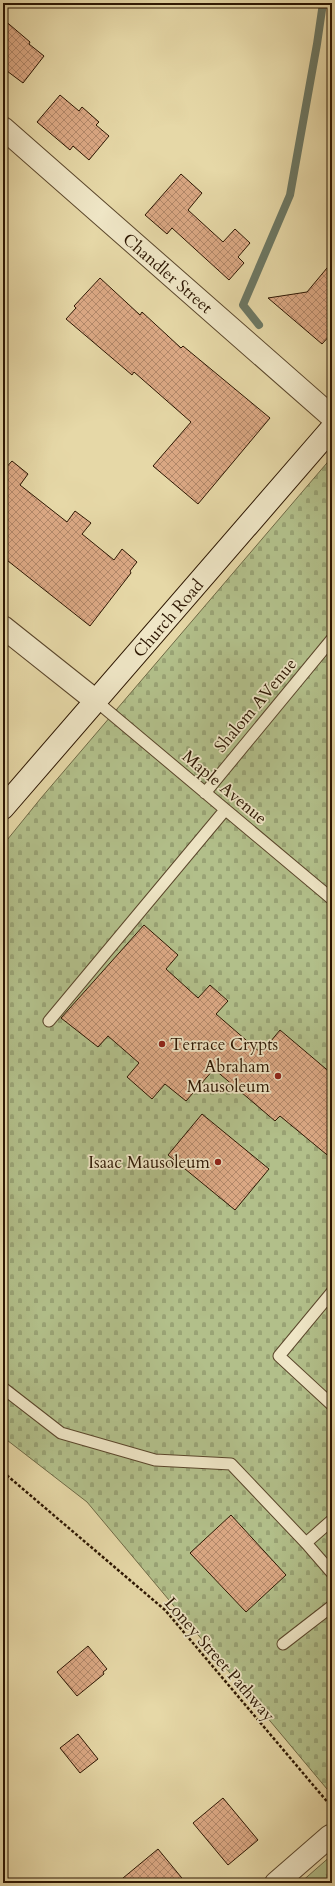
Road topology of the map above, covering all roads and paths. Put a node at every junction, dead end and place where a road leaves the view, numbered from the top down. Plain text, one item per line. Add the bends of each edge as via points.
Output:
1 (3, 128) edge
2 (332, 417) edge
3 (332, 428) edge
4 (3, 627) edge
5 (332, 639) edge
6 (96, 700) junction
7 (205, 793) junction
8 (3, 808) edge
9 (225, 810) junction
10 (332, 899) edge
11 (49, 1021) dead end
12 (332, 1292) edge
13 (3, 1388) edge
14 (332, 1405) edge
15 (3, 1472) edge
16 (332, 1520) edge
17 (306, 1543) junction
18 (332, 1574) edge
19 (332, 1606) edge
20 (283, 1644) dead end
21 (330, 1836) joint
22 (276, 1883) edge

1 - 2 street, Chandler Street
3 - 6 street, Church Road
4 - 6 street
5 - 7 lane, Shalom AVenue
6 - 7 lane, Maple Avenue
6 - 8 street, Church Road
7 - 9 lane, Maple Avenue
9 - 10 lane, Maple Avenue
9 - 11 lane
12 - 14 lane via 280,1356
13 - 17 lane via 61,1434 155,1460 231,1464
15 - 21 path, Loney Street Pathway via 166,1610 330,1805
16 - 17 lane
17 - 18 lane
19 - 20 lane
21 - 22 street

